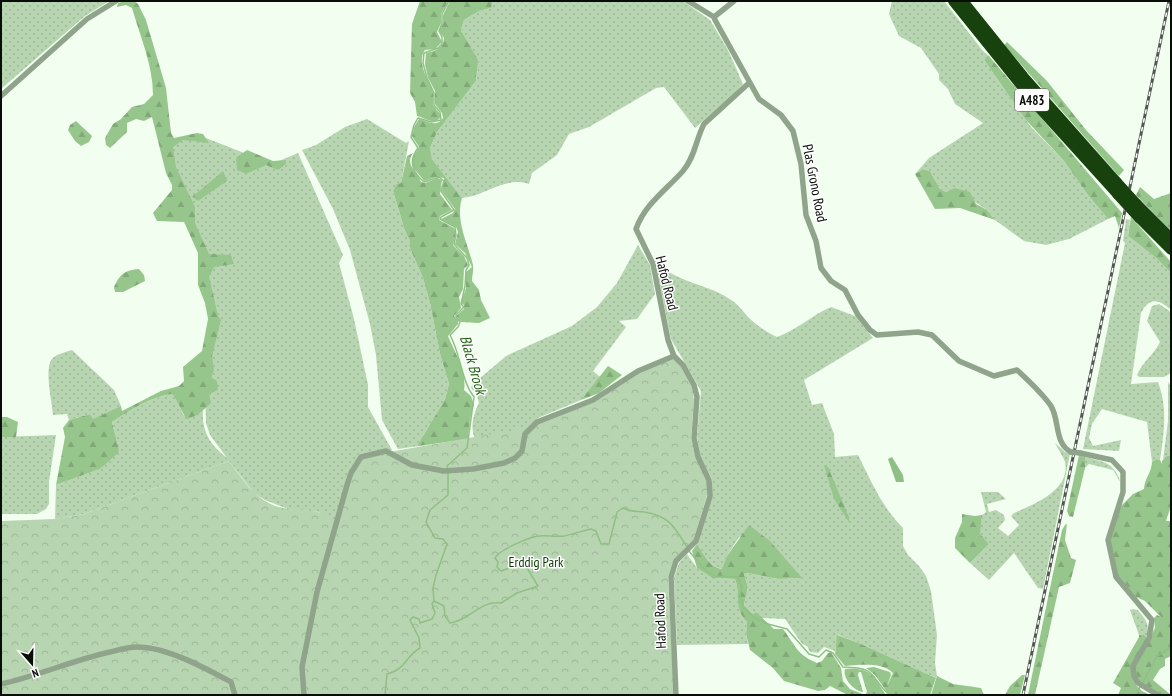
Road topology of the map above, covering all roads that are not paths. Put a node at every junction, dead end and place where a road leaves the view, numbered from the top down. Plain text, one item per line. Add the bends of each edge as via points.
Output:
1 (116, 1) edge
2 (688, 1) edge
3 (734, 1) edge
4 (952, 1) edge
5 (963, 1) edge
6 (714, 17) junction
7 (749, 83) junction
8 (1, 96) edge
9 (1166, 239) edge
10 (1171, 251) edge
11 (674, 356) junction
12 (1, 684) edge
13 (235, 695) edge
14 (304, 695) edge
15 (676, 695) edge
16 (1158, 695) edge

1 - 8 street via 86,19
2 - 6 street
3 - 6 street
4 - 9 highway, A483, bridge via 1040,109 1139,218
5 - 9 highway, A483, bridge via 1024,77
6 - 7 street
7 - 11 street, Hafod Road via 704,124 693,156 683,171 661,192 640,218 636,229 653,264 668,340
7 - 16 street, Plas Grono Road, bridge via 759,99 781,116 792,131 801,164 806,215 816,241 821,268 831,281 845,290 858,315 870,330 877,335 918,332 932,335 959,361 994,376 1017,370 1051,406 1057,419 1061,443 1066,449 1112,460 1123,472 1123,492 1108,540 1116,577 1152,620 1149,638 1133,666 1134,676 1141,685
9 - 10 highway, A483
11 - 14 street via 638,371 593,400 537,422 525,434 522,451 504,464 448,470 412,465 386,451 361,457 351,473 317,592 302,667
11 - 15 street, Hafod Road via 683,365 694,385 697,397 694,438 698,457 709,480 710,496 696,541 676,562 671,577
12 - 13 street via 89,657 136,647 174,656 207,669 231,682

